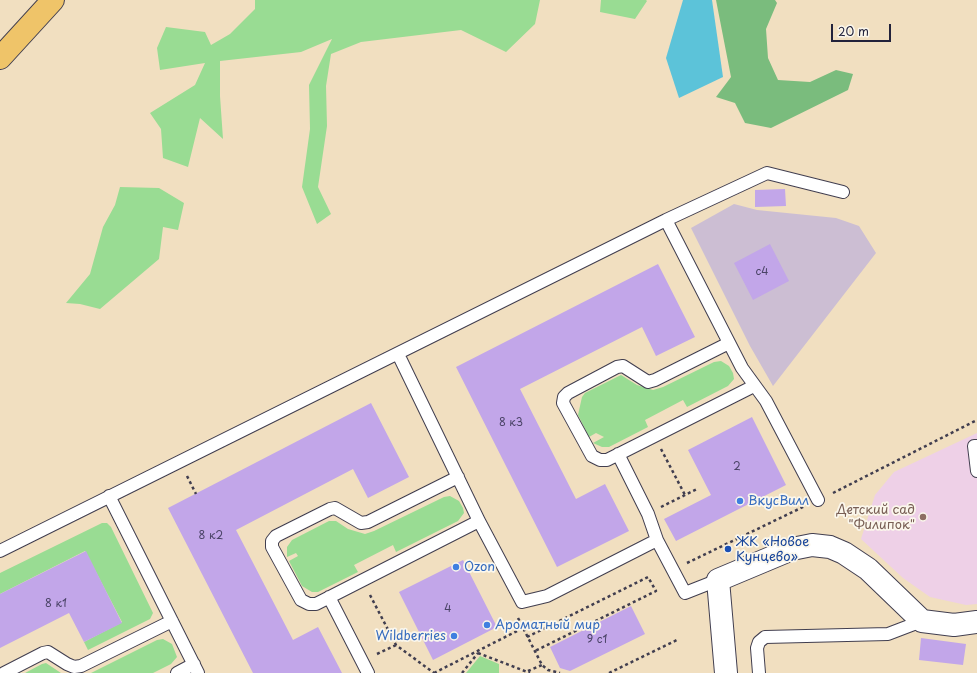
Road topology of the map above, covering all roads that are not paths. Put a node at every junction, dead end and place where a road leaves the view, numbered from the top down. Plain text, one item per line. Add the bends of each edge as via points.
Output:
1 (53, 0) edge
2 (0, 58) edge
3 (843, 192) dead end
4 (666, 220) junction
5 (729, 343) junction
6 (398, 354) junction
7 (754, 386) junction
8 (977, 446) edge
9 (618, 454) junction
10 (977, 471) edge
11 (458, 477) junction
12 (109, 496) junction
13 (818, 500) dead end
14 (479, 521) junction
15 (657, 540) junction
16 (0, 551) edge
17 (718, 580) junction
18 (329, 597) junction
19 (172, 621) junction
20 (922, 621) junction
21 (977, 622) edge
22 (196, 669) edge
23 (4, 673) edge
24 (177, 673) edge
25 (368, 673) edge
26 (726, 673) edge
27 (759, 673) edge

1 - 2 highway
3 - 4 lane via 767,173
4 - 5 lane
4 - 6 lane
5 - 7 lane
5 - 9 lane via 656,380 648,382 623,366 568,393 563,403 592,456 607,460
6 - 11 lane
6 - 12 lane
7 - 9 lane
7 - 13 lane via 766,401
8 - 10 lane via 974,446
9 - 15 lane via 648,514
11 - 14 lane
11 - 18 lane via 368,522 353,520 335,508 276,536 272,541 272,547 301,600 316,604
12 - 16 lane
12 - 19 lane
14 - 15 lane via 522,602 548,596
14 - 18 lane
15 - 17 lane via 685,593
17 - 20 street via 792,549 812,545 830,547 868,569
17 - 26 street
18 - 25 lane
19 - 22 lane
19 - 23 lane via 81,666 74,667 48,652
20 - 21 street via 954,625
20 - 27 lane via 888,634 766,637 759,642 757,648
22 - 24 lane

